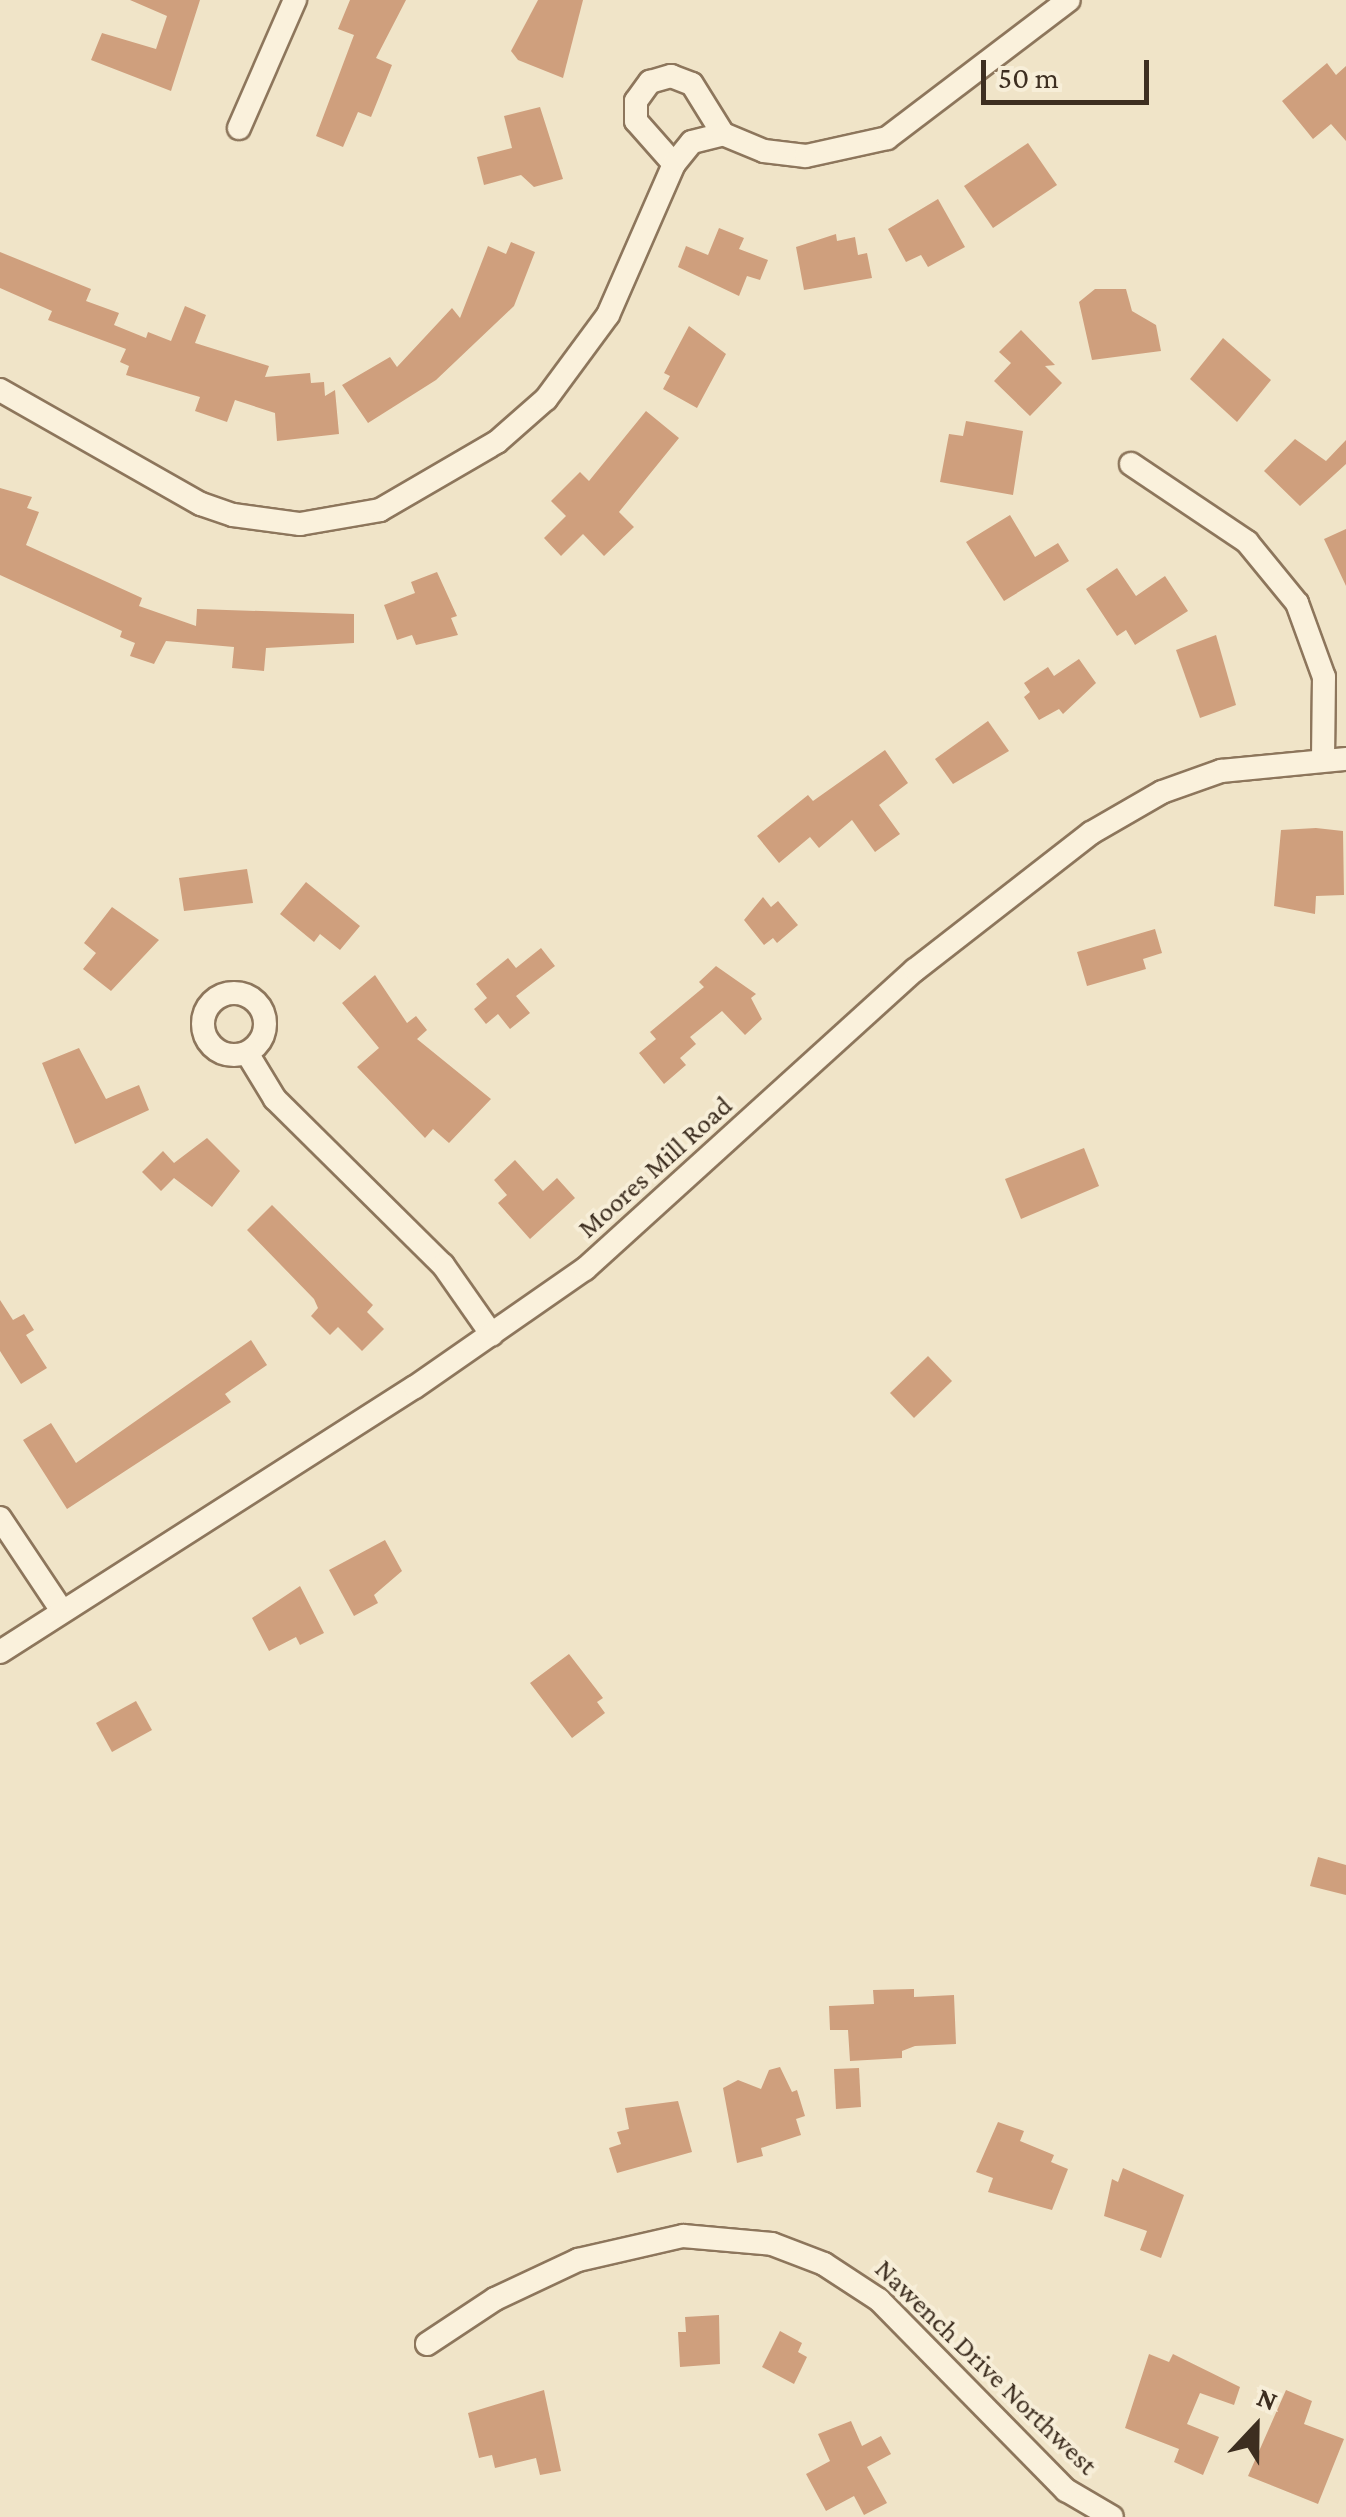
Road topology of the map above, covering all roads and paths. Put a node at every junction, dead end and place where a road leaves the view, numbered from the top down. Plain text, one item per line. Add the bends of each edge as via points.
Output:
1 (295, 0) edge
2 (1068, 0) edge
3 (239, 128) dead end
4 (723, 134) junction
5 (674, 164) junction
6 (0, 390) edge
7 (1131, 464) dead end
8 (1334, 758) edge
9 (246, 1053) dead end
10 (492, 1335) junction
11 (0, 1518) edge
12 (62, 1611) junction
13 (0, 1652) edge
14 (428, 2344) dead end
15 (1112, 2517) edge

1 - 3 street
2 - 4 street via 886,138 806,156 764,151
4 - 5 street via 692,142
4 - 5 street via 692,84 671,76 650,82 636,101 636,121
5 - 6 street via 608,314 569,372 497,442 380,510 300,524 233,515
7 - 8 street via 1247,542 1297,603 1324,677
8 - 10 street, Moores Mill Road via 1254,764 1189,781 1047,863 915,970 631,1233
9 - 10 street via 275,1099 443,1265
10 - 12 street, Moores Mill Road
11 - 12 street
12 - 13 street, Moores Mill Road
14 - 15 street, Nawench Drive Northwest via 495,2299 578,2260 683,2236 772,2244 824,2264 879,2300 1066,2490

